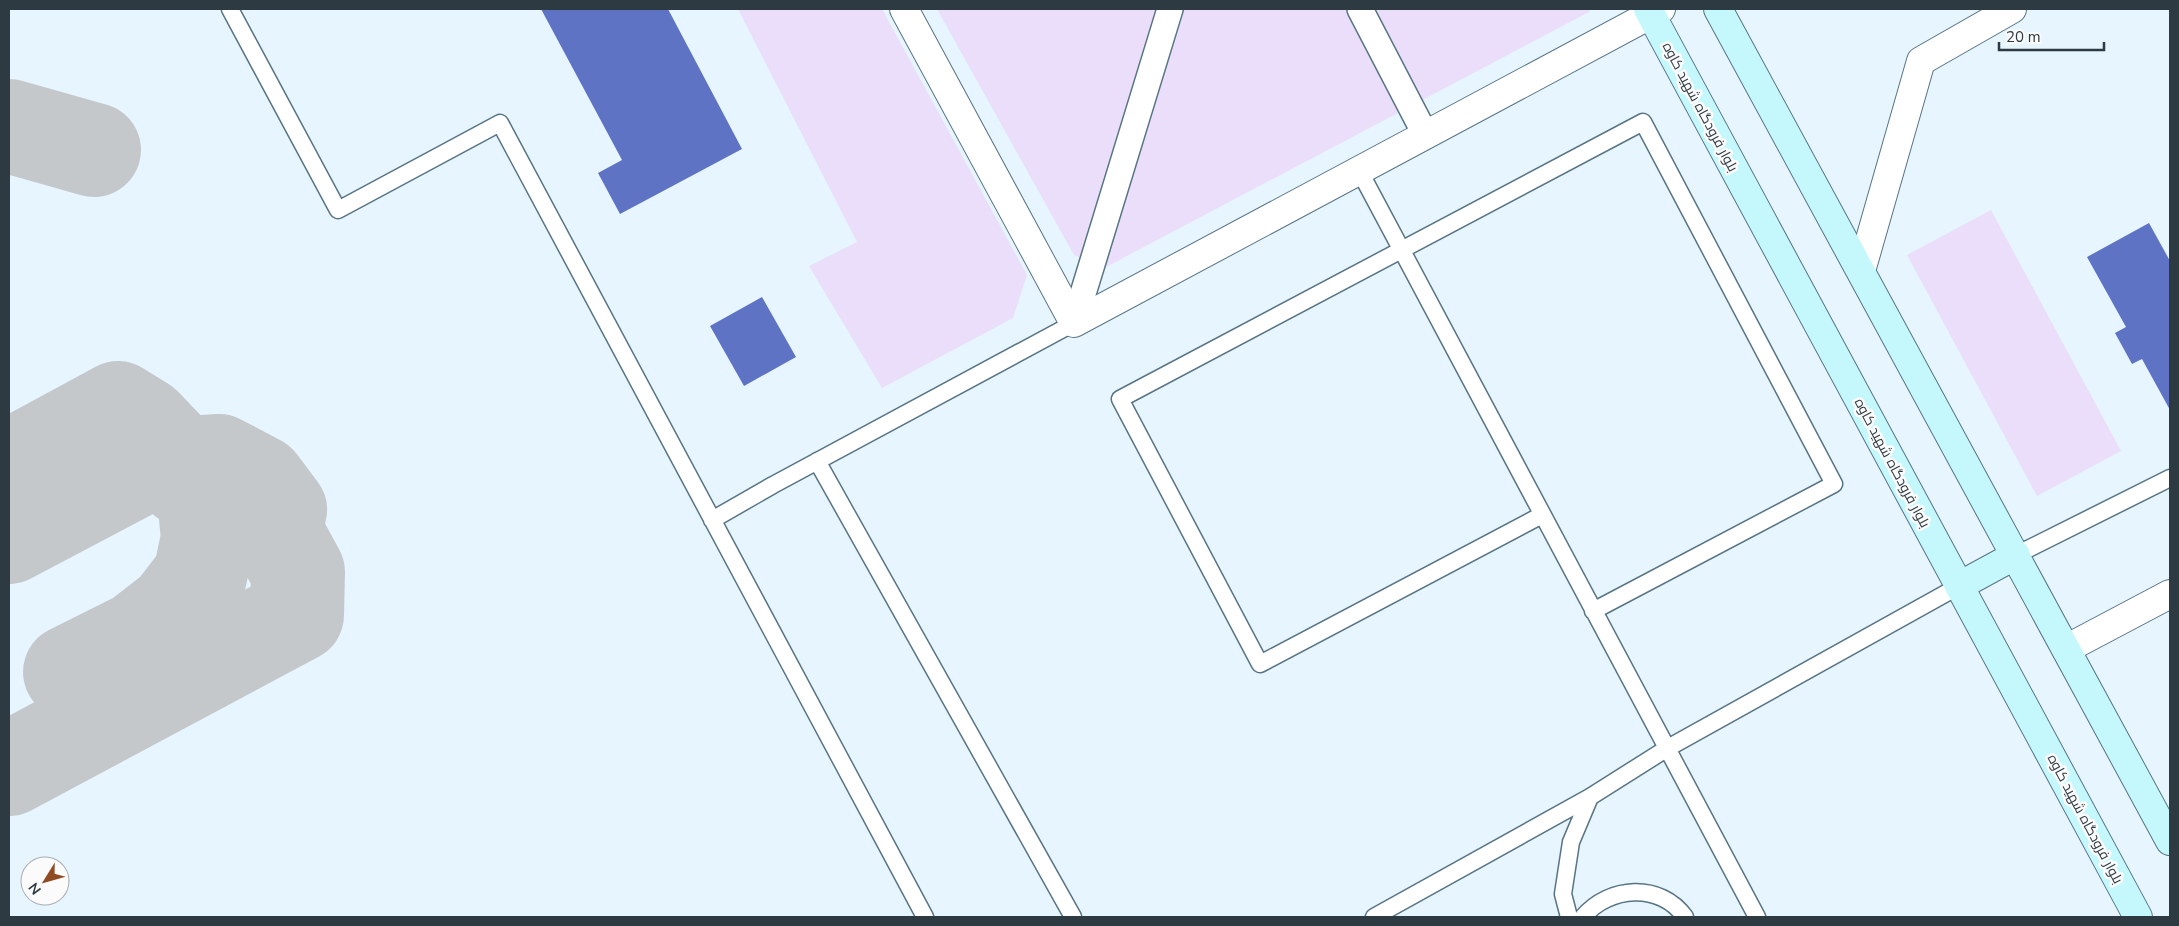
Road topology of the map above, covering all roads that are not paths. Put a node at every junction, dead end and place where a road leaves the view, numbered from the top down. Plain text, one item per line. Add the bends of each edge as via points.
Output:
1 (230, 9) edge
2 (904, 9) edge
3 (1170, 9) edge
4 (1360, 9) edge
5 (1718, 9) edge
6 (2012, 9) edge
7 (1650, 10) edge
8 (1425, 134) junction
9 (1359, 170) junction
10 (1402, 250) junction
11 (1860, 271) junction
12 (1074, 323) junction
13 (817, 461) junction
14 (2170, 478) edge
15 (1542, 515) junction
16 (712, 520) junction
17 (2016, 555) junction
18 (1959, 586) junction
19 (2170, 594) edge
20 (1593, 611) junction
21 (2066, 649) junction
22 (1666, 749) junction
23 (1590, 797) junction
24 (2170, 841) edge
25 (925, 917) edge
26 (1073, 917) edge
27 (1374, 917) edge
28 (1568, 917) edge
29 (1584, 917) edge
30 (1685, 917) edge
31 (1757, 917) edge
32 (2138, 917) edge

1 - 16 lane via 338,210 500,123
2 - 12 street
3 - 12 street
4 - 8 street
5 - 11 main road
6 - 11 street via 1921,61
7 - 8 street
7 - 18 main road, بلوار فرودگاه شهید کاوه
8 - 9 street
9 - 10 lane
9 - 12 street
10 - 15 lane
10 - 15 lane via 1120,399 1260,664
10 - 20 lane via 1643,122 1834,484
11 - 17 main road
12 - 13 lane
13 - 16 lane
13 - 26 lane
14 - 17 lane
15 - 20 lane
16 - 25 lane
17 - 18 main road
17 - 21 main road
18 - 22 lane
18 - 32 main road, بلوار فرودگاه شهید کاوه
19 - 21 street
20 - 22 lane
21 - 24 main road
22 - 23 lane
22 - 31 lane
23 - 27 lane
23 - 28 lane via 1571,842 1563,894
29 - 30 lane via 1605,898 1637,892 1654,894 1669,902

